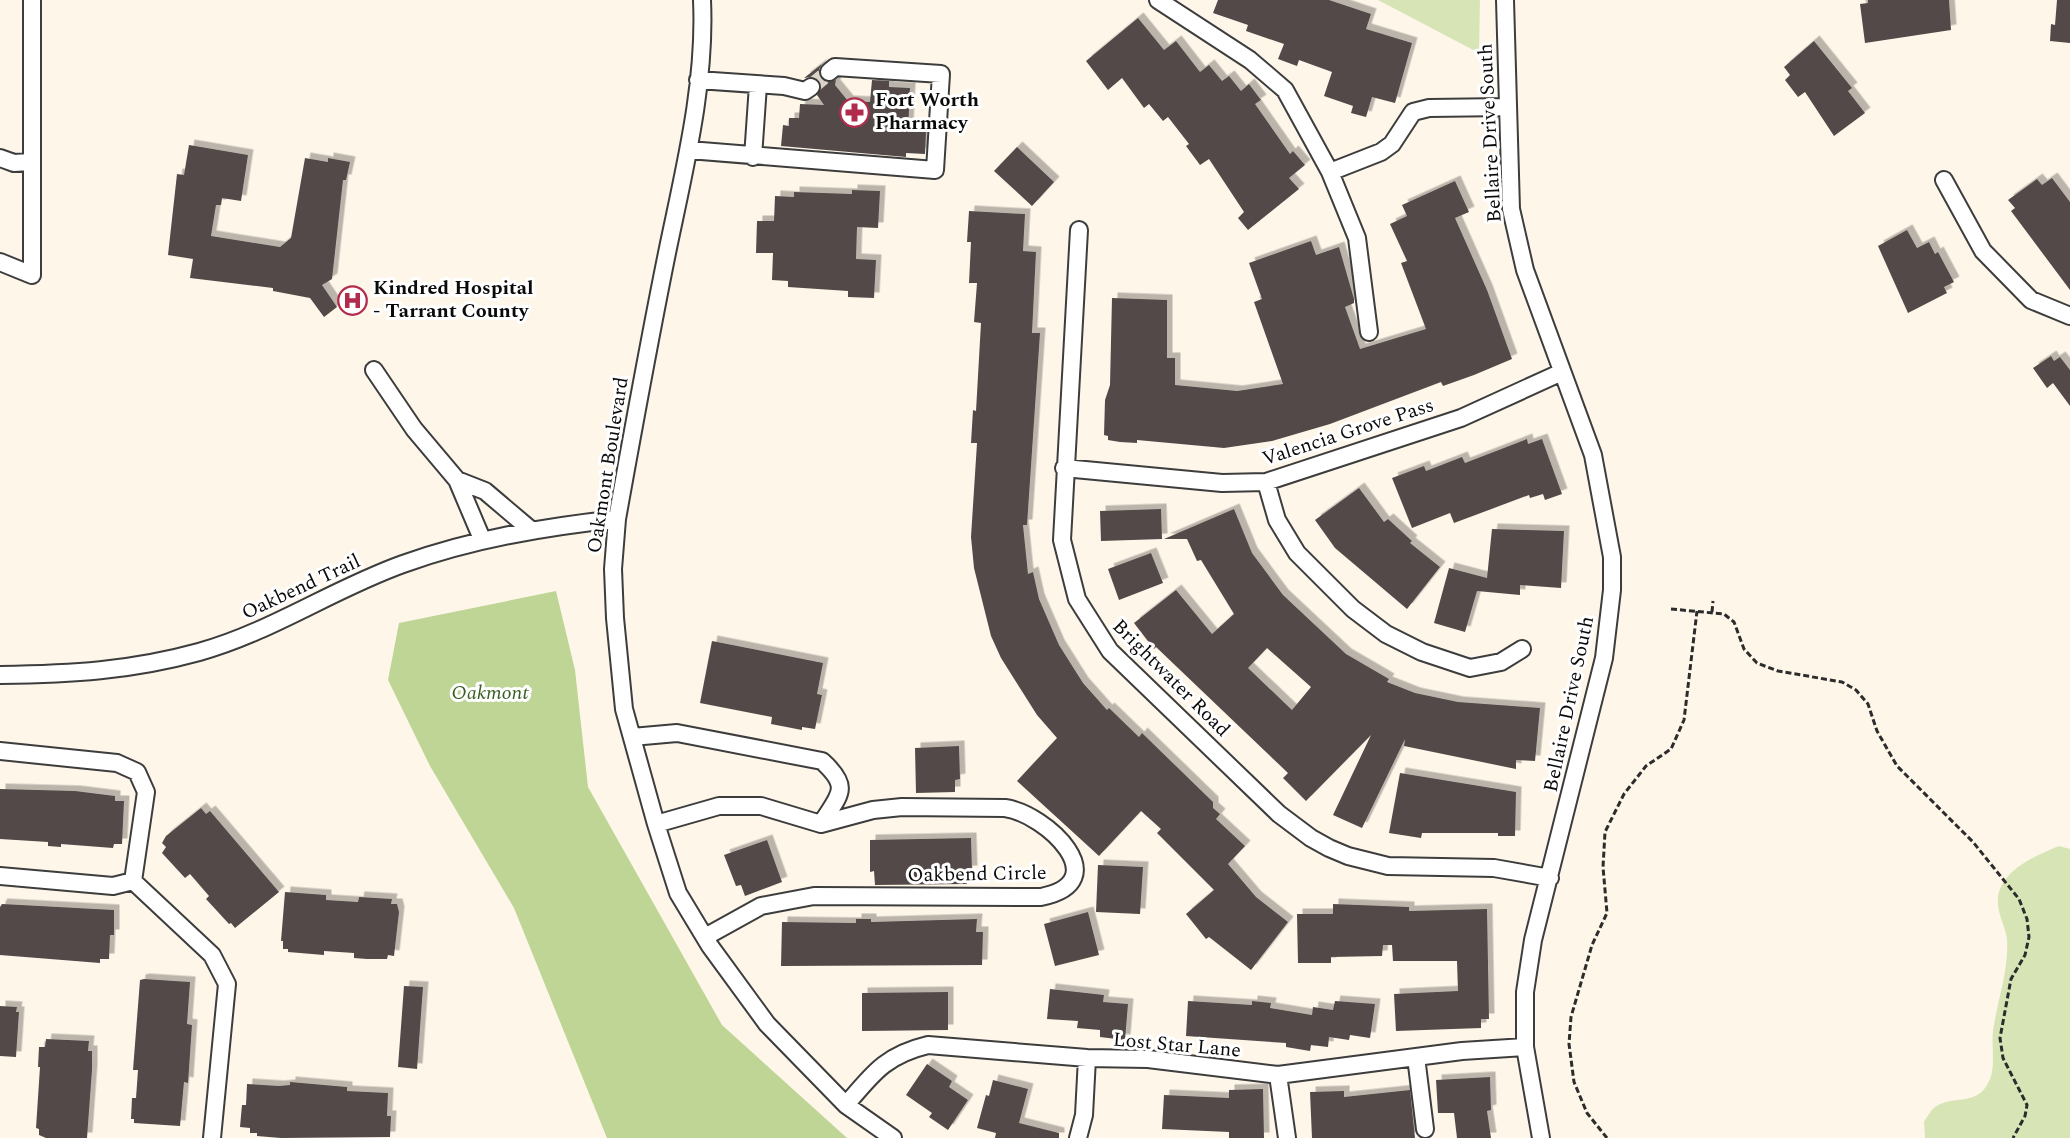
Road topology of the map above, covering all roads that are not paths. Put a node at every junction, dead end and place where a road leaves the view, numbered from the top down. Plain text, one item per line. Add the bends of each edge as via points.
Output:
1 (32, 0) edge
2 (702, 0) edge
3 (1158, 0) edge
4 (1505, 0) edge
5 (829, 72) tunnel mouth
6 (698, 80) junction
7 (758, 85) junction
8 (811, 87) tunnel mouth
9 (1507, 107) junction
10 (689, 150) junction
11 (753, 157) junction
12 (0, 158) edge
13 (30, 162) junction
14 (1330, 172) junction
15 (1944, 180) dead end
16 (1079, 230) dead end
17 (0, 262) edge
18 (2070, 316) edge
19 (1369, 332) dead end
20 (374, 370) dead end
21 (1562, 372) junction
22 (1064, 468) junction
23 (457, 480) junction
24 (1266, 482) junction
25 (617, 519) junction
26 (531, 530) junction
27 (482, 539) junction
28 (1522, 649) dead end
29 (0, 675) edge
30 (632, 736) junction
31 (0, 751) edge
32 (656, 824) junction
33 (821, 824) junction
34 (0, 876) edge
35 (1550, 878) junction
36 (133, 881) junction
37 (705, 937) junction
38 (1525, 1047) junction
39 (1416, 1057) junction
40 (1087, 1058) junction
41 (1278, 1076) junction
42 (846, 1105) junction
43 (1425, 1129) dead end
44 (212, 1138) edge
45 (893, 1138) edge
46 (1078, 1138) edge
47 (1287, 1138) edge
48 (1541, 1138) edge

1 - 13 street
2 - 6 street, Oakmont Boulevard
3 - 14 street via 1250,60 1285,90
4 - 9 street, Bellaire Drive South
5 - 11 street via 835,67 942,74 935,170
6 - 7 street
6 - 10 street, Oakmont Boulevard
7 - 8 street via 805,91
7 - 11 street
9 - 14 street via 1429,108 1413,112 1392,144 1381,152
9 - 21 street, Bellaire Drive South via 1511,209 1525,270
10 - 11 street
10 - 25 street, Oakmont Boulevard
12 - 13 street via 14,163
13 - 17 street via 32,275
14 - 19 street via 1357,238
15 - 18 street via 1983,251 2031,300
16 - 22 street, Brightwater Road
20 - 23 street via 414,429
21 - 24 street, Valencia Grove Pass via 1461,418
21 - 35 street, Bellaire Drive South via 1600,484 1612,557 1612,590 1604,658
22 - 24 street, Valencia Grove Pass via 1222,483
22 - 35 street, Brightwater Road via 1065,560 1077,599 1097,635 1294,827 1339,852 1378,864 1494,868
23 - 26 street via 485,491
23 - 27 street
24 - 28 street via 1277,519 1297,553 1353,609 1386,634 1422,652 1470,668 1501,662
25 - 26 street, Oakbend Trail
25 - 30 street, Oakmont Boulevard via 615,618 624,709
26 - 27 street, Oakbend Trail
27 - 29 street, Oakbend Trail via 403,564 334,593 269,627 199,651 118,670
30 - 32 street, Oakmont Boulevard
30 - 33 street via 677,733 822,761 837,774 841,785
31 - 36 street via 117,763 137,772 146,792
32 - 33 street via 719,806 761,806
32 - 37 street, Oakmont Boulevard via 678,893
33 - 37 street, Oakbend Circle via 873,810 902,807 1018,810 1040,821 1066,847 1075,868 1073,880 1067,889 1041,897 814,896 761,906
34 - 36 street via 113,886
35 - 38 street, Bellaire Drive South via 1533,940 1525,992
36 - 44 street via 212,955 227,984
37 - 42 street, Oakmont Boulevard via 767,1024
38 - 39 street, Lost Star Lane
38 - 48 street, Bellaire Drive South
39 - 41 street, Lost Star Lane
39 - 43 street
40 - 41 street, Lost Star Lane via 1148,1059
40 - 42 street, Lost Star Lane via 927,1045 902,1051 880,1065
40 - 46 street via 1084,1115
41 - 47 street
42 - 45 street, Oakmont Boulevard

